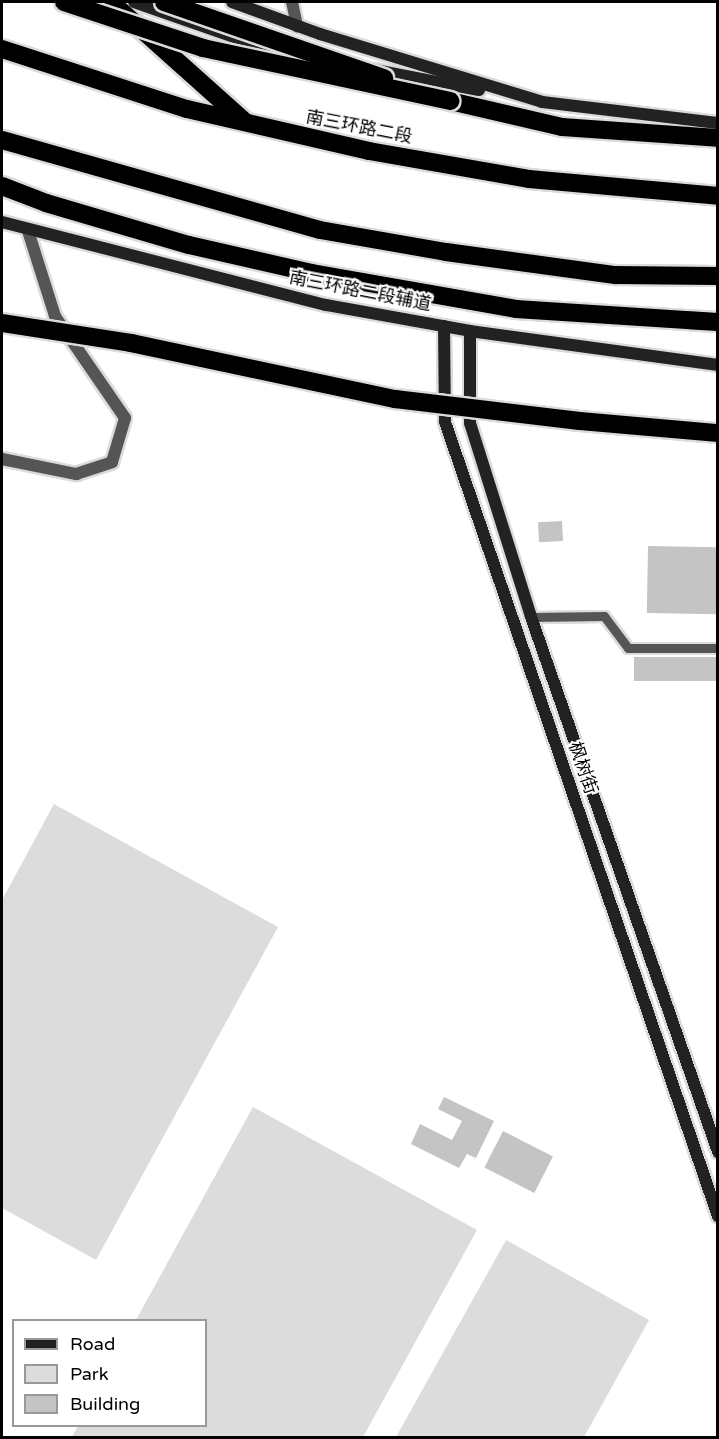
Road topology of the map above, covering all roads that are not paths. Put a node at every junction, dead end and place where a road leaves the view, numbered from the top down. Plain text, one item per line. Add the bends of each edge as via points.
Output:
1 (64, 2) edge
2 (111, 2) edge
3 (134, 2) edge
4 (164, 2) edge
5 (232, 2) edge
6 (292, 2) edge
7 (297, 26) junction
8 (2, 49) edge
9 (450, 101) junction
10 (542, 102) junction
11 (717, 123) edge
12 (248, 125) junction
13 (717, 138) edge
14 (2, 140) edge
15 (2, 186) edge
16 (717, 196) edge
17 (2, 222) edge
18 (28, 231) junction
19 (717, 276) edge
20 (717, 322) edge
21 (2, 323) edge
22 (444, 326) junction
23 (470, 331) junction
24 (717, 364) edge
25 (717, 433) edge
26 (2, 459) edge
27 (531, 617) junction
28 (717, 648) edge
29 (717, 1152) edge
30 (717, 1216) edge

1 - 9 highway, bridge via 202,48
2 - 12 highway
3 - 10 street via 271,50
4 - 9 highway, bridge
5 - 7 street
6 - 7 street
7 - 10 street
8 - 12 highway, 南三环路二段
9 - 13 highway via 562,127
10 - 11 street
12 - 16 highway, 南三环路二段 via 529,179
14 - 19 highway via 320,230 615,276
15 - 20 highway via 189,245 312,273 516,309
17 - 18 street, 南三环路二段辅道
18 - 22 street, 南三环路二段辅道 via 326,305
18 - 26 street via 55,315 125,418 112,462 76,474
21 - 25 highway, bridge via 132,343 395,399
22 - 23 street, 南三环路二段辅道
22 - 30 street, 枫树街 via 445,422
23 - 24 street, 南三环路二段辅道
23 - 27 street, 枫树街 via 470,423
27 - 28 lane via 604,616 628,648
27 - 29 street, 枫树街

